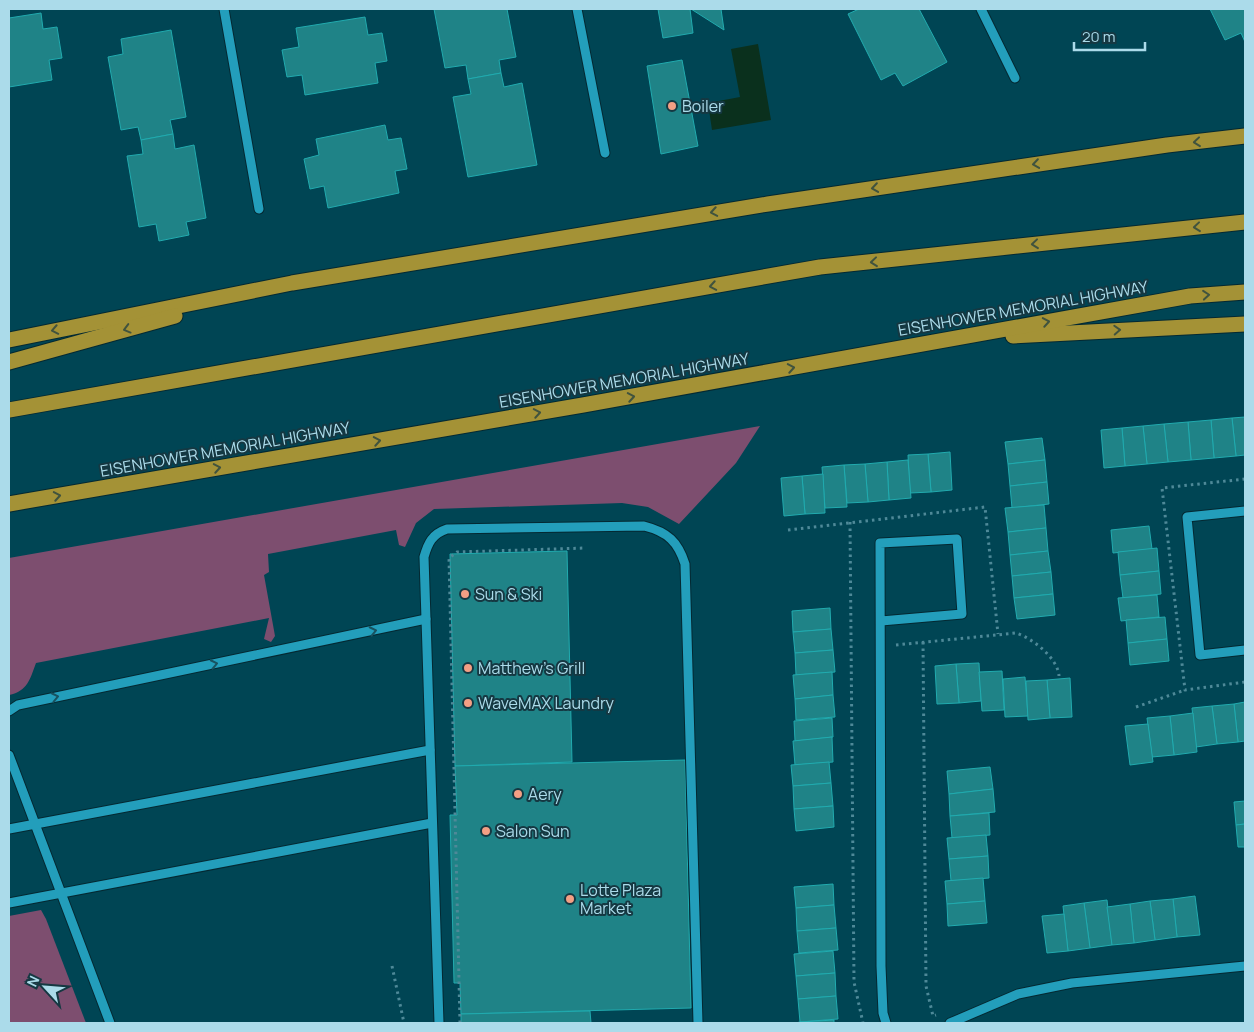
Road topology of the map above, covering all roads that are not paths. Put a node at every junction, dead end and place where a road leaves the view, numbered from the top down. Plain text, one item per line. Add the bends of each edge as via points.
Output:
1 (224, 9) edge
2 (577, 9) edge
3 (981, 9) edge
4 (1015, 78) dead end
5 (1245, 136) edge
6 (605, 153) dead end
7 (259, 210) dead end
8 (1245, 222) edge
9 (292, 283) junction
10 (1245, 292) edge
11 (1245, 324) edge
12 (946, 339) junction
13 (9, 340) edge
14 (9, 362) edge
15 (9, 410) edge
16 (9, 504) edge
17 (1245, 511) edge
18 (426, 619) junction
19 (880, 621) junction
20 (1245, 650) edge
21 (9, 711) edge
22 (430, 750) junction
23 (9, 755) edge
24 (11, 769) edge
25 (432, 823) junction
26 (35, 824) junction
27 (9, 829) edge
28 (61, 893) junction
29 (9, 903) edge
30 (1245, 966) edge
31 (110, 1023) edge
32 (438, 1023) edge
33 (698, 1023) edge
34 (886, 1023) edge
35 (950, 1023) edge

1 - 7 lane
2 - 6 lane
3 - 4 lane
5 -> 9 highway via 768,204
8 -> 15 highway via 820,267
9 -> 13 highway
9 -> 14 highway
12 -> 10 highway, EISENHOWER MEMORIAL HIGHWAY via 1190,296
12 -> 11 highway
16 -> 12 highway, EISENHOWER MEMORIAL HIGHWAY via 583,406
17 - 20 lane via 1187,517 1200,655
21 -> 18 lane via 18,705
18 - 22 lane
18 - 33 lane via 424,557 433,535 447,529 644,526 672,537 680,548 685,564
19 - 19 lane via 880,544 957,539 962,614
19 - 34 lane via 881,966
22 - 25 lane
22 - 26 lane
23 - 24 lane
24 - 26 lane
25 - 28 lane
25 - 32 lane
26 - 27 lane
26 - 28 lane
28 - 29 lane
28 - 31 lane
30 - 35 lane via 1072,983 1018,994

